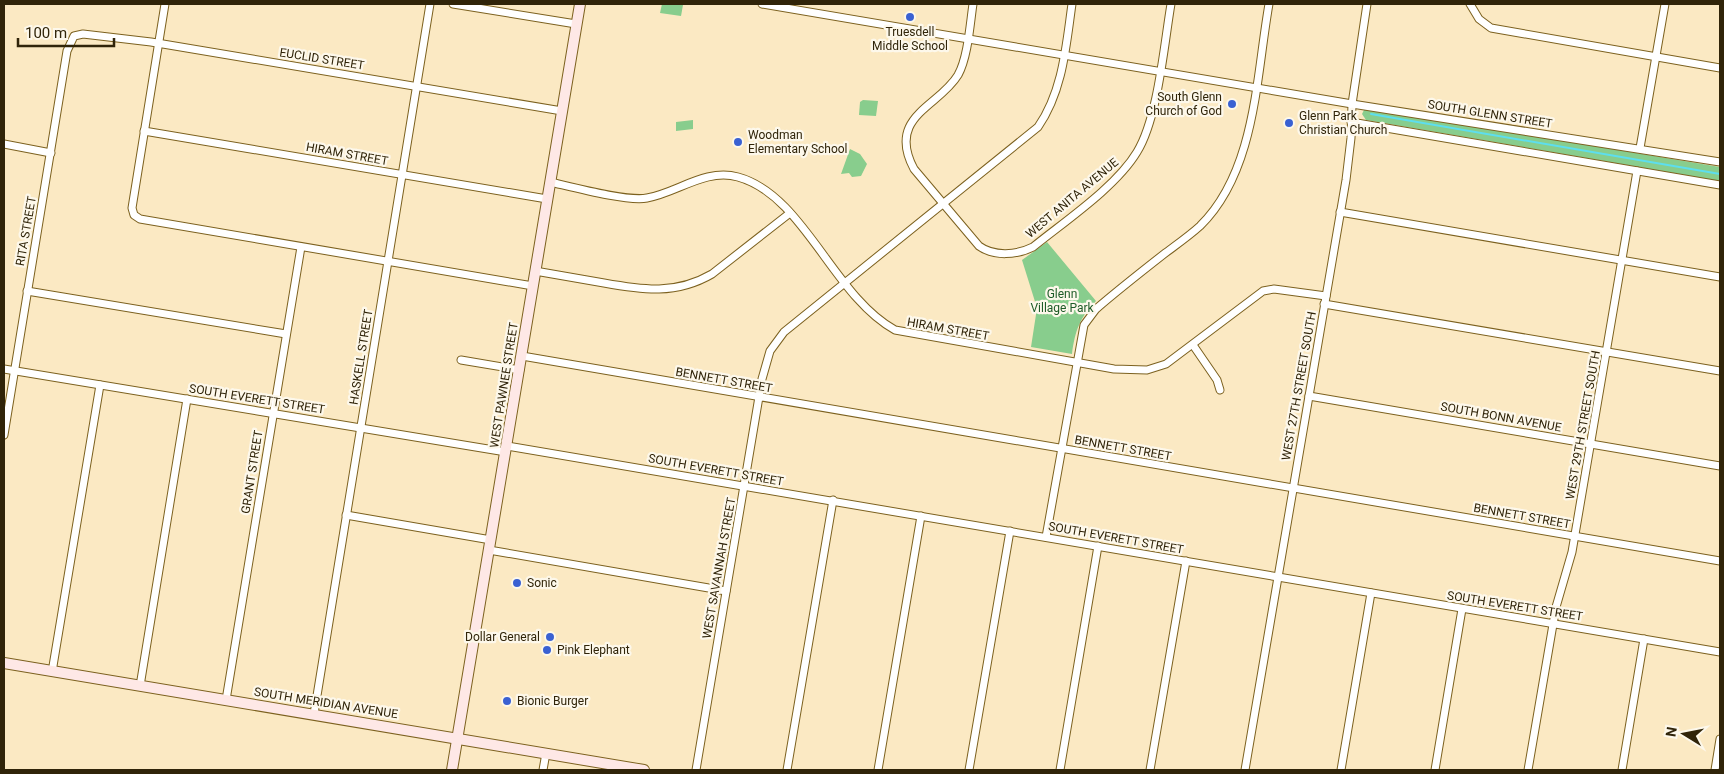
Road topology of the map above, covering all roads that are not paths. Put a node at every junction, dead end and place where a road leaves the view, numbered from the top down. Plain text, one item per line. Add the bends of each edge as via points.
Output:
1 (165, 4) edge
2 (430, 4) edge
3 (453, 4) edge
4 (580, 4) edge
5 (762, 4) edge
6 (973, 4) edge
7 (1072, 4) edge
8 (1171, 4) edge
9 (1269, 4) edge
10 (1367, 4) edge
11 (1470, 4) edge
12 (1665, 4) edge
13 (576, 24) junction
14 (77, 34) joint
15 (968, 38) junction
16 (158, 44) junction
17 (1064, 55) junction
18 (1656, 57) junction
19 (1720, 68) edge
20 (1159, 71) junction
21 (417, 86) junction
22 (1256, 88) junction
23 (1352, 104) junction
24 (562, 111) junction
25 (1351, 122) junction
26 (144, 131) junction
27 (4, 144) edge
28 (1640, 148) junction
29 (51, 152) junction
30 (1720, 162) edge
31 (1637, 171) junction
32 (402, 175) junction
33 (550, 182) junction
34 (1720, 185) edge
35 (547, 200) junction
36 (943, 204) junction
37 (1340, 212) junction
38 (790, 213) junction
39 (301, 247) junction
40 (1622, 260) junction
41 (388, 262) junction
42 (535, 271) junction
43 (1720, 277) edge
44 (844, 283) junction
45 (533, 286) junction
46 (28, 291) junction
47 (1326, 296) junction
48 (1324, 304) junction
49 (286, 334) junction
50 (1193, 345) junction
51 (1607, 352) junction
52 (522, 356) junction
53 (461, 360) dead end
54 (1077, 362) junction
55 (4, 368) edge
56 (14, 370) junction
57 (520, 370) junction
58 (1720, 371) edge
59 (100, 385) junction
60 (1220, 390) dead end
61 (1308, 396) junction
62 (759, 397) junction
63 (187, 399) junction
64 (273, 414) junction
65 (361, 428) junction
66 (4, 435) edge
67 (1591, 444) junction
68 (506, 449) junction
69 (1062, 449) junction
70 (1720, 466) edge
71 (744, 486) junction
72 (1293, 488) junction
73 (833, 500) junction
74 (346, 515) junction
75 (921, 516) junction
76 (1010, 531) junction
77 (1575, 536) junction
78 (1046, 537) junction
79 (490, 545) junction
80 (1098, 546) junction
81 (1186, 561) junction
82 (1720, 561) edge
83 (1278, 577) junction
84 (726, 591) junction
85 (1371, 593) junction
86 (1462, 609) junction
87 (1553, 624) junction
88 (1644, 639) junction
89 (1720, 652) edge
90 (4, 663) edge
91 (52, 672) junction
92 (140, 686) junction
93 (226, 700) junction
94 (314, 714) junction
95 (457, 738) junction
96 (1720, 738) edge
97 (546, 753) junction
98 (622, 768) edge
99 (452, 770) edge
100 (543, 770) edge
101 (644, 770) edge
102 (696, 770) edge
103 (787, 770) edge
104 (878, 770) edge
105 (969, 770) edge
106 (1060, 770) edge
107 (1150, 770) edge
108 (1244, 770) edge
109 (1341, 770) edge
110 (1435, 770) edge
111 (1528, 770) edge
112 (1622, 770) edge
113 (1715, 770) edge

1 - 16 street
2 - 21 street, HASKELL STREET
3 - 13 street
4 - 13 main road, WEST PAWNEE STREET
5 - 15 street
6 - 15 street, WEST ANITA AVENUE
7 - 17 street, WEST SAVANNAH STREET
8 - 20 street, WEST ANITA AVENUE
9 - 22 street
10 - 23 street, WEST 27TH STREET SOUTH
11 - 18 street via 1482,22 1491,28
12 - 18 street
13 - 24 main road, WEST PAWNEE STREET
14 - 16 street, EUCLID STREET
14 - 29 street, RITA STREET via 70,40 67,51
15 - 17 street
15 - 36 street, WEST ANITA AVENUE via 958,75 917,114 908,140 908,154 914,169
16 - 21 street, EUCLID STREET
16 - 26 street
17 - 20 street, SOUTH GLENN STREET
17 - 36 street, WEST SAVANNAH STREET via 1056,95 1038,127
18 - 19 street
18 - 28 street
20 - 22 street, SOUTH GLENN STREET
20 - 36 street, WEST ANITA AVENUE via 1150,122 1131,161 1112,182 1033,247 1015,253 984,250
21 - 24 street, EUCLID STREET
21 - 32 street, HASKELL STREET
22 - 23 street, SOUTH GLENN STREET
22 - 54 street via 1240,164 1222,198 1199,226 1096,309 1084,325
23 - 25 street, WEST 27TH STREET SOUTH
23 - 28 street, SOUTH GLENN STREET
24 - 33 main road, WEST PAWNEE STREET
25 - 31 street
25 - 37 street, WEST 27TH STREET SOUTH
26 - 32 street, HIRAM STREET
26 - 39 street via 132,208 134,216
27 - 29 street
28 - 30 street, SOUTH GLENN STREET
29 - 46 street, RITA STREET
31 - 34 street
31 - 40 street, WEST 29TH STREET SOUTH
32 - 35 street, HIRAM STREET
32 - 41 street, HASKELL STREET
33 - 35 main road, WEST PAWNEE STREET
33 - 38 street, HIRAM STREET via 646,198 711,177 735,176 767,190
35 - 42 main road, WEST PAWNEE STREET
36 - 44 street, WEST SAVANNAH STREET
37 - 40 street
37 - 47 street, WEST 27TH STREET SOUTH
38 - 42 street via 712,274 678,288 649,290
38 - 44 street, HIRAM STREET
39 - 41 street
39 - 49 street, GRANT STREET
40 - 43 street
40 - 51 street, WEST 29TH STREET SOUTH
41 - 45 street
41 - 65 street, HASKELL STREET
42 - 45 main road, WEST PAWNEE STREET
44 - 54 street, HIRAM STREET via 870,313 895,330
44 - 62 street, WEST SAVANNAH STREET via 780,337 766,363
45 - 52 main road, WEST PAWNEE STREET
46 - 49 street
46 - 56 street, RITA STREET
47 - 48 street, WEST 27TH STREET SOUTH
47 - 50 street, HIRAM STREET via 1274,289 1263,291
48 - 51 street
48 - 61 street, WEST 27TH STREET SOUTH
49 - 64 street, GRANT STREET
50 - 54 street, HIRAM STREET via 1166,364 1147,370
50 - 60 street via 1217,380
51 - 58 street
51 - 67 street, WEST 29TH STREET SOUTH
52 - 57 main road, WEST PAWNEE STREET
52 - 62 street, BENNETT STREET
53 - 57 street
54 - 69 street
55 - 56 street, SOUTH EVERETT STREET
56 - 59 street, SOUTH EVERETT STREET
56 - 66 street, RITA STREET
57 - 68 main road, WEST PAWNEE STREET
59 - 63 street, SOUTH EVERETT STREET
59 - 91 street
61 - 67 street, SOUTH BONN AVENUE
61 - 72 street, WEST 27TH STREET SOUTH
62 - 69 street, BENNETT STREET
62 - 71 street, WEST SAVANNAH STREET
63 - 64 street, SOUTH EVERETT STREET
63 - 92 street
64 - 65 street, SOUTH EVERETT STREET
64 - 93 street, GRANT STREET
65 - 68 street, SOUTH EVERETT STREET
65 - 74 street, HASKELL STREET
67 - 70 street, SOUTH BONN AVENUE
67 - 77 street, WEST 29TH STREET SOUTH
68 - 71 street, SOUTH EVERETT STREET
68 - 79 main road, WEST PAWNEE STREET
69 - 72 street, BENNETT STREET
69 - 78 street
71 - 73 street, SOUTH EVERETT STREET
71 - 84 street, WEST SAVANNAH STREET
72 - 77 street, BENNETT STREET
72 - 83 street, WEST 27TH STREET SOUTH
73 - 75 street, SOUTH EVERETT STREET
73 - 103 street
74 - 79 street
74 - 94 street, HASKELL STREET
75 - 76 street, SOUTH EVERETT STREET
75 - 104 street
76 - 78 street, SOUTH EVERETT STREET
76 - 105 street
77 - 82 street, BENNETT STREET
77 - 87 street, WEST 29TH STREET SOUTH
78 - 80 street, SOUTH EVERETT STREET
79 - 84 street
79 - 95 main road, WEST PAWNEE STREET
80 - 81 street, SOUTH EVERETT STREET
80 - 106 street
81 - 83 street, SOUTH EVERETT STREET
81 - 107 street
83 - 85 street, SOUTH EVERETT STREET
83 - 108 street, WEST 27TH STREET SOUTH
84 - 102 street, WEST SAVANNAH STREET
85 - 86 street, SOUTH EVERETT STREET
85 - 109 street
86 - 87 street, SOUTH EVERETT STREET
86 - 110 street
87 - 88 street, SOUTH EVERETT STREET
87 - 111 street, WEST 29TH STREET SOUTH
88 - 89 street, SOUTH EVERETT STREET
88 - 112 street
90 - 91 main road, SOUTH MERIDIAN AVENUE
91 - 92 main road, SOUTH MERIDIAN AVENUE
92 - 93 main road, SOUTH MERIDIAN AVENUE
93 - 94 main road, SOUTH MERIDIAN AVENUE
94 - 95 main road, SOUTH MERIDIAN AVENUE
95 - 97 main road, SOUTH MERIDIAN AVENUE
95 - 99 main road, WEST PAWNEE STREET
96 - 113 street
97 - 98 main road, SOUTH MERIDIAN AVENUE
97 - 100 street
98 - 101 main road, SOUTH MERIDIAN AVENUE

